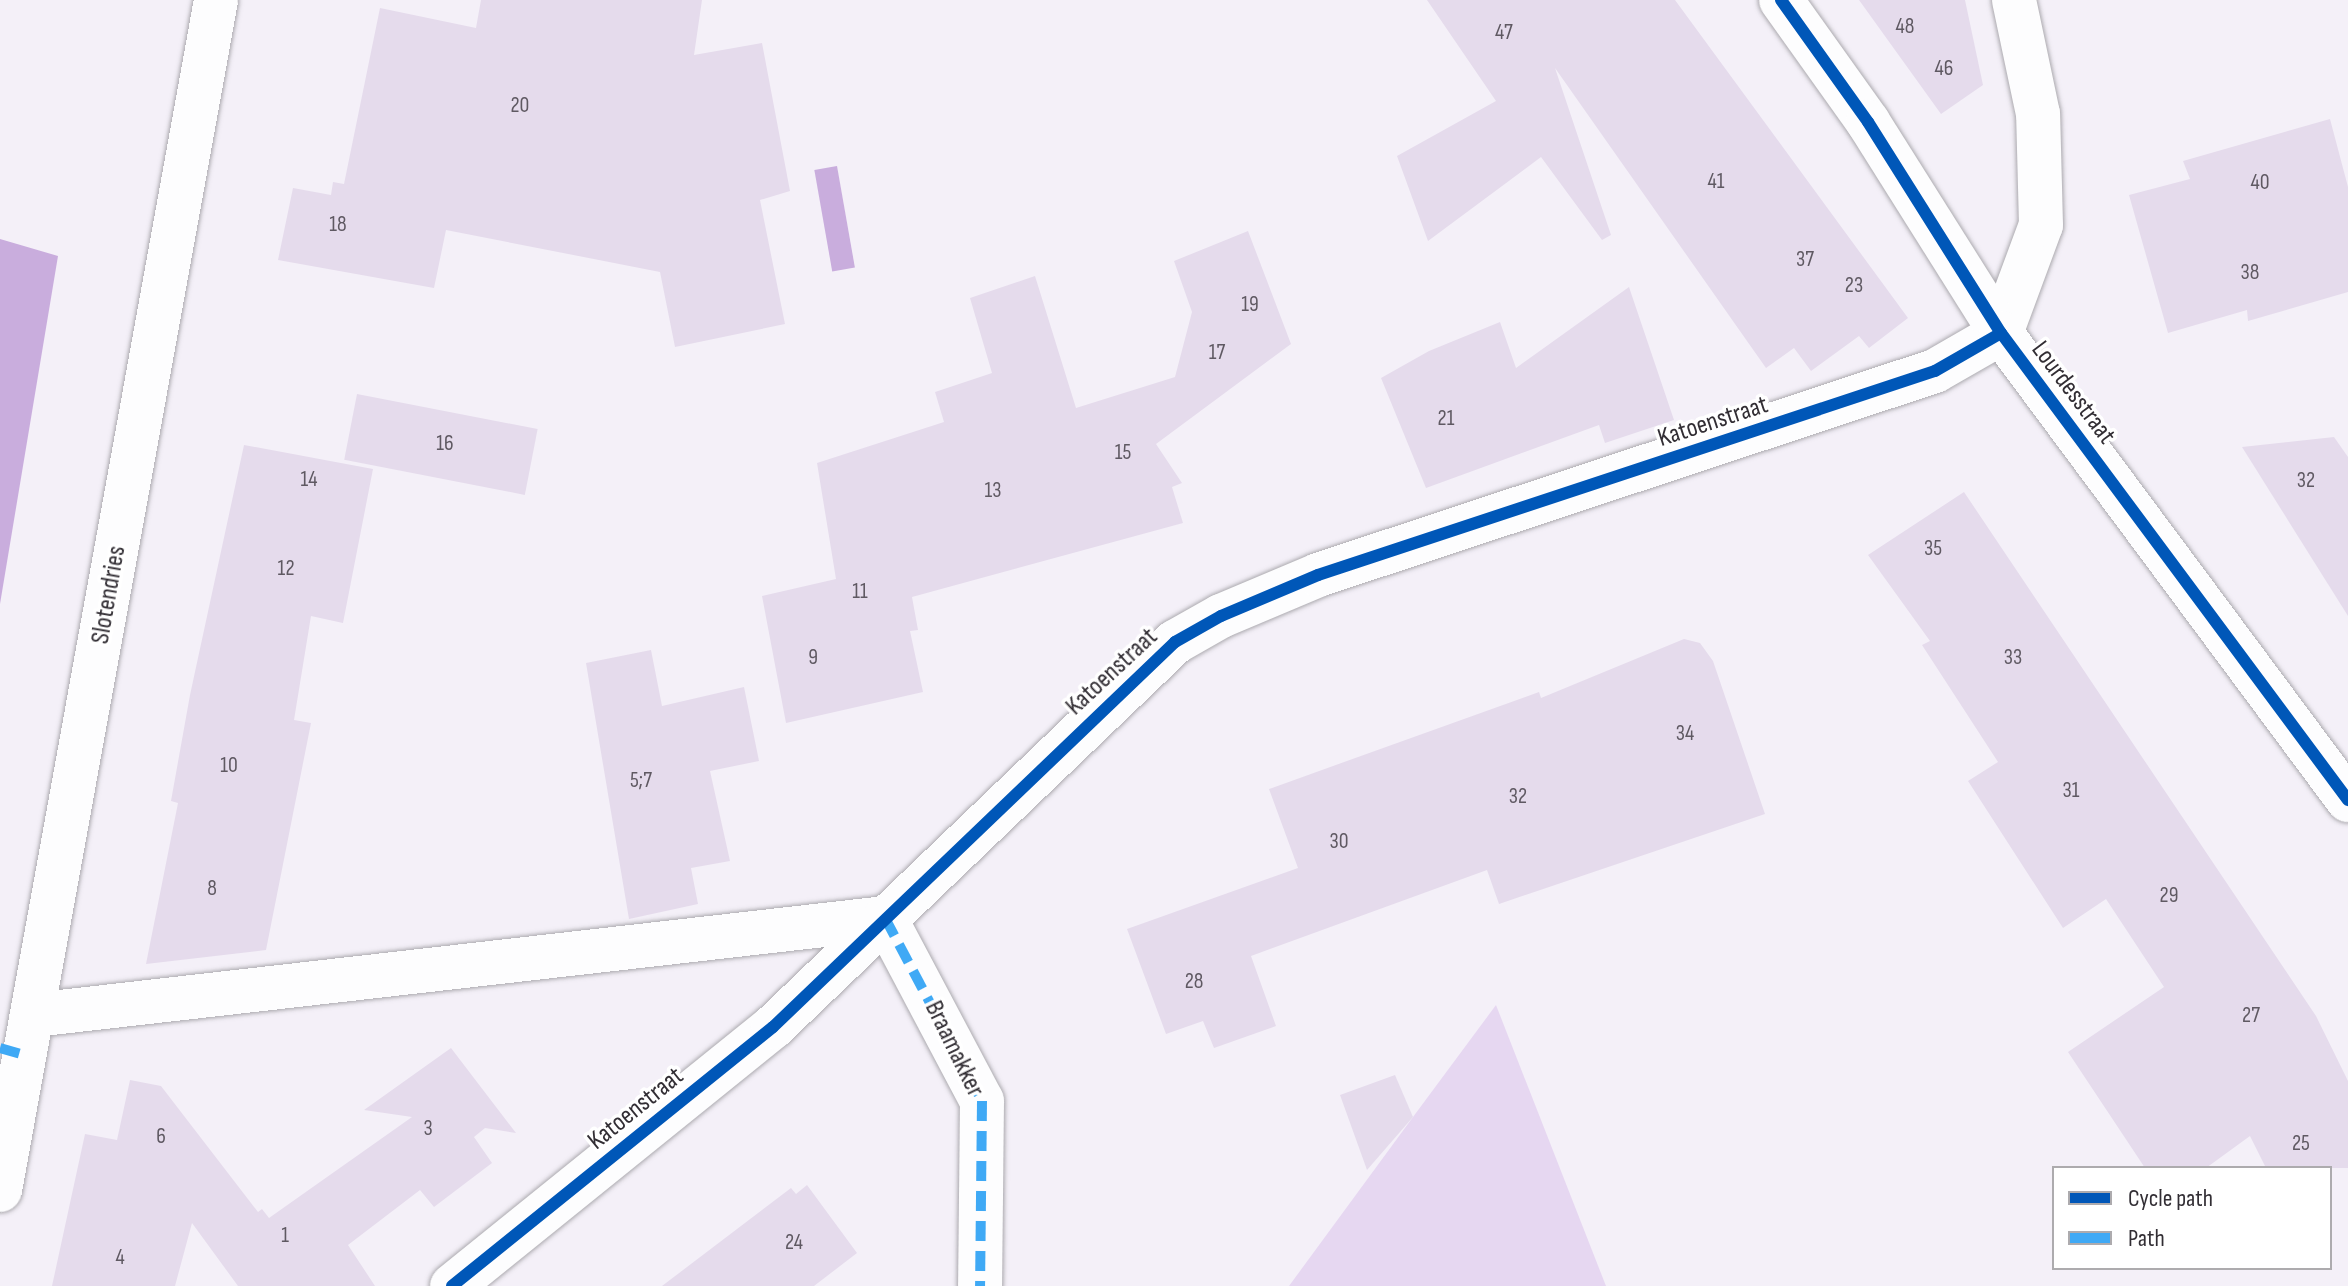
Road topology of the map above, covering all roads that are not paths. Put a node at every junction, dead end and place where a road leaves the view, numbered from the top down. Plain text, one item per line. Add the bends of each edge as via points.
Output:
1 (216, 0) edge
2 (1781, 0) edge
3 (2014, 0) edge
4 (2001, 333) junction
5 (2348, 800) edge
6 (885, 918) junction
7 (34, 1015) junction
8 (0, 1190) edge
9 (452, 1286) edge
10 (980, 1286) edge

1 - 7 street, Slotendries
2 - 4 street, Lourdesstraat via 1868,122
3 - 4 street via 2038,114 2041,225
4 - 5 street, Lourdesstraat
4 - 6 street, Katoenstraat via 1935,371 1318,575 1221,616 1175,642
6 - 7 street
6 - 9 street, Katoenstraat via 773,1027
6 - 10 street, Braamakker via 982,1101
7 - 8 street, Slotendries

